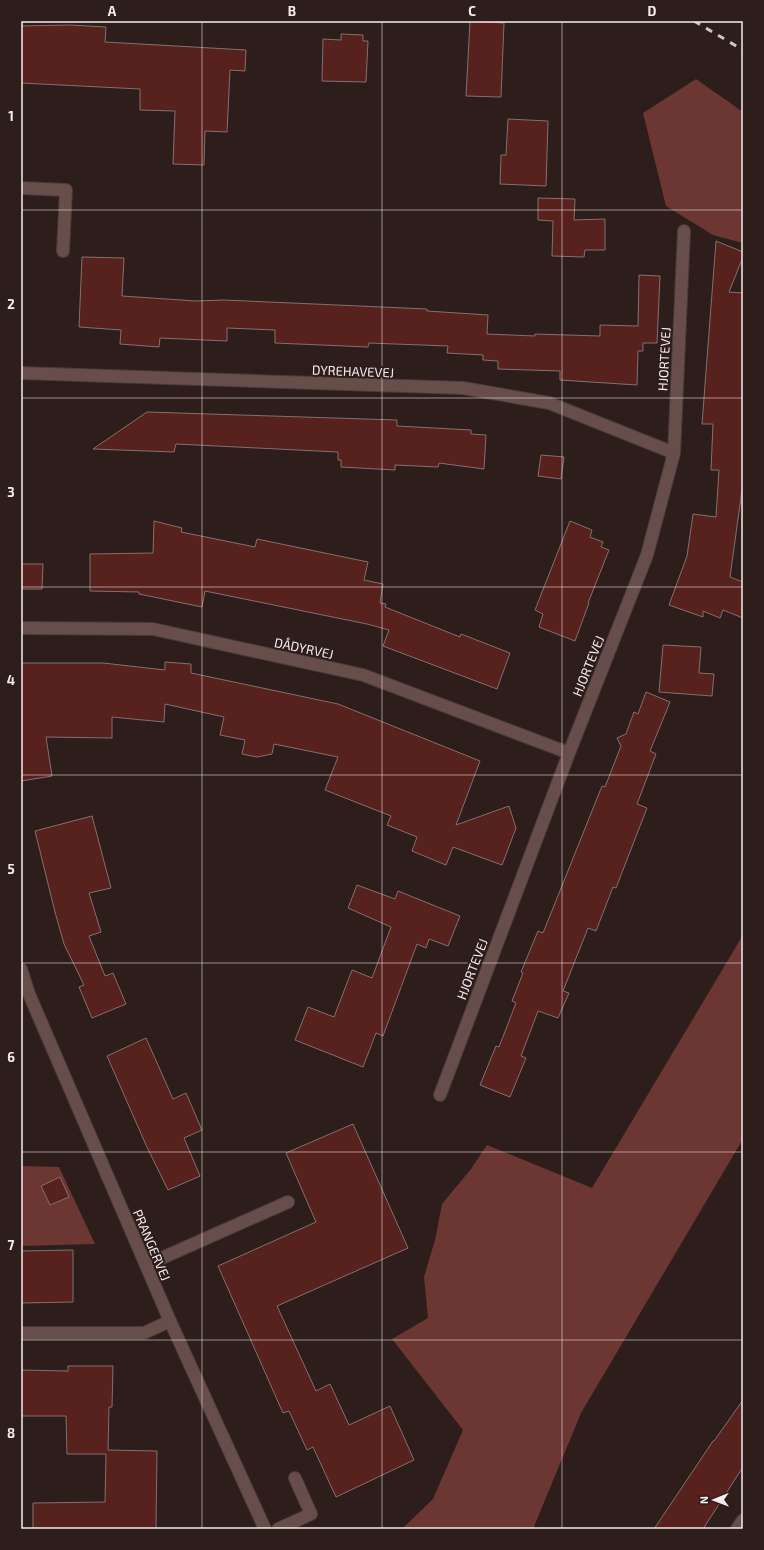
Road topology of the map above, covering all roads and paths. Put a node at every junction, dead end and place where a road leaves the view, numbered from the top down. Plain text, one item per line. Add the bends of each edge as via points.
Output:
1 (21, 188) edge
2 (684, 231) dead end
3 (63, 251) dead end
4 (21, 373) edge
5 (674, 453) junction
6 (21, 628) edge
7 (569, 752) junction
8 (21, 969) edge
9 (25, 995) edge
10 (440, 1095) dead end
11 (288, 1202) dead end
12 (146, 1265) junction
13 (170, 1321) junction
14 (21, 1333) edge
15 (295, 1478) dead end
16 (743, 1520) edge
17 (265, 1529) edge
18 (278, 1529) edge
19 (737, 1529) edge

1 - 3 street via 66,190
2 - 5 street, HJORTEVEJ
4 - 5 street, DYREHAVEVEJ via 463,388 550,404
5 - 7 street, HJORTEVEJ via 647,555
6 - 7 street, DÅDYRVEJ via 153,629 363,675
7 - 10 street, HJORTEVEJ
8 - 9 street, PRANGERVEJ
9 - 12 street, PRANGERVEJ
11 - 12 street
12 - 13 street, PRANGERVEJ
13 - 14 street via 144,1333
13 - 17 street, PRANGERVEJ
15 - 18 street via 311,1514
16 - 19 street

